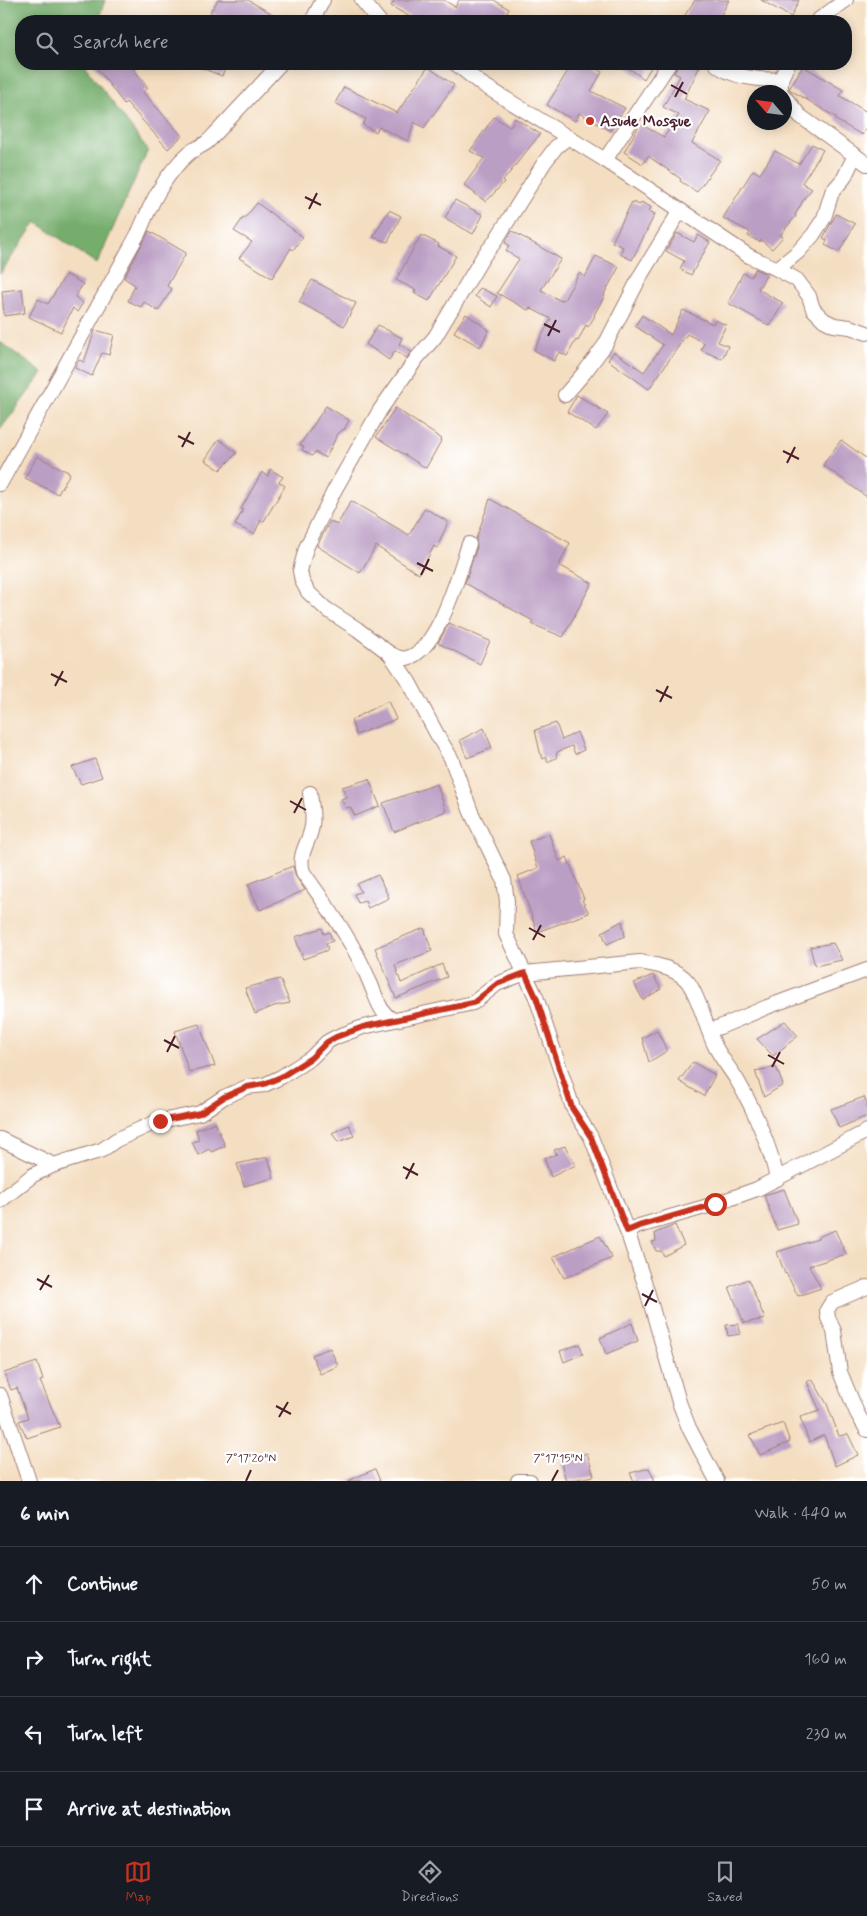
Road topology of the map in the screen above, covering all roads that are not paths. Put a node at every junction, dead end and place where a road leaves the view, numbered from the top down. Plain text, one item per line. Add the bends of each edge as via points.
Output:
1 (322, 0) edge
2 (362, 0) edge
3 (846, 0) edge
4 (315, 15) edge
5 (373, 15) edge
6 (825, 15) edge
7 (274, 70) edge
8 (464, 70) edge
9 (666, 70) edge
10 (725, 70) edge
11 (786, 70) edge
12 (780, 85) edge
13 (782, 85) edge
14 (792, 106) edge
15 (567, 138) junction
16 (855, 155) junction
17 (605, 160) junction
18 (867, 164) edge
19 (680, 211) junction
20 (778, 269) junction
21 (867, 333) edge
22 (565, 395) dead end
23 (5, 469) edge
24 (0, 484) edge
25 (468, 544) dead end
26 (389, 653) junction
27 (310, 793) dead end
28 (867, 970) edge
29 (525, 973) junction
30 (393, 1020) junction
31 (708, 1028) junction
32 (867, 1131) edge
33 (0, 1138) edge
34 (54, 1165) junction
35 (777, 1178) junction
36 (0, 1201) edge
37 (627, 1231) junction
38 (867, 1287) edge
39 (0, 1396) edge
40 (867, 1430) edge
41 (29, 1481) edge
42 (518, 1481) edge
43 (530, 1481) edge
44 (717, 1481) edge

1 - 4 street
2 - 5 street
3 - 6 street
7 - 23 street via 206,143 182,160 161,186 139,232
8 - 15 street
9 - 17 street
10 - 12 street
11 - 13 street
14 - 16 street via 800,116
15 - 17 street
15 - 26 street via 544,163 435,337 380,410 306,548 300,571 308,592 326,609
16 - 18 street
16 - 20 street via 844,178 832,192 824,218 813,235
17 - 19 street
19 - 20 street via 749,256
19 - 22 street via 642,273 605,345
20 - 21 street via 802,284 813,309 824,320
23 - 24 street
25 - 26 street via 452,596 426,646 407,658
26 - 29 street via 410,682 451,758 471,812 504,880 506,934
27 - 30 street via 313,825 302,854 303,872 357,955 382,1012
28 - 31 street via 767,1006 720,1027
29 - 30 street via 497,984 473,1003
29 - 31 street via 640,962 658,965 678,973 687,981
29 - 37 street via 572,1108 591,1137
30 - 34 street via 336,1037 281,1077 224,1097 200,1113 156,1122 102,1150
31 - 35 street via 758,1124 773,1159
32 - 35 street
33 - 34 street
34 - 36 street via 32,1175
35 - 37 street via 756,1190
37 - 44 street via 679,1402
38 - 40 street via 832,1302 827,1310 834,1331 840,1372
39 - 41 street
42 - 43 street

